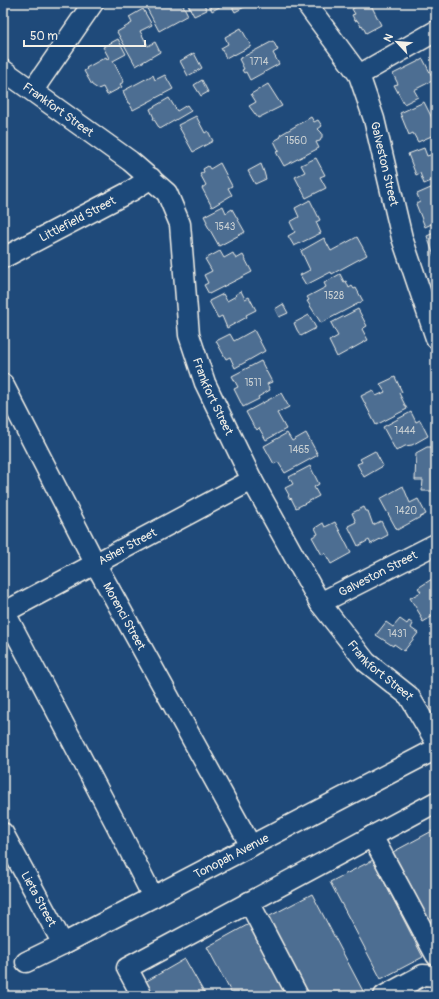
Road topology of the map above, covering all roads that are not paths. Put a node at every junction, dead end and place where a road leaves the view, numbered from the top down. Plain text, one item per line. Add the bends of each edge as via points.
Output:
1 (93, 3) edge
2 (306, 3) edge
3 (436, 31) edge
4 (3, 70) edge
5 (359, 75) junction
6 (33, 90) junction
7 (151, 178) junction
8 (3, 258) edge
9 (436, 338) edge
10 (3, 384) edge
11 (252, 480) junction
12 (436, 544) edge
13 (95, 563) junction
14 (320, 603) junction
15 (4, 611) edge
16 (436, 742) edge
17 (436, 749) edge
18 (436, 802) edge
19 (3, 833) edge
20 (372, 836) junction
21 (251, 846) junction
22 (153, 897) junction
23 (249, 902) junction
24 (63, 944) junction
25 (436, 955) edge
26 (26, 962) dead end
27 (436, 976) edge
28 (142, 996) edge
29 (298, 996) edge
30 (384, 996) edge

1 - 6 street
2 - 5 street, Galveston Street
3 - 5 street
4 - 6 street, Frankfort Street
5 - 9 street, Galveston Street via 374,119 402,238
6 - 7 street, Frankfort Street
7 - 8 street, Littlefield Street
7 - 11 street, Frankfort Street via 167,193 180,224 188,335 205,383
10 - 13 street, Morenci Street
11 - 13 street, Asher Street
11 - 14 street, Frankfort Street
12 - 14 street, Galveston Street
13 - 15 street, Asher Street
13 - 21 street, Morenci Street
14 - 16 street, Frankfort Street via 366,662 409,696
15 - 22 street
17 - 21 street, Tonopah Avenue
18 - 20 street
19 - 24 street, Lieta Street
20 - 23 street
20 - 25 street
21 - 22 street, Tonopah Avenue
22 - 24 street, Tonopah Avenue
23 - 28 street via 127,968
23 - 29 street
24 - 26 street, Tonopah Avenue
27 - 30 street via 423,975

